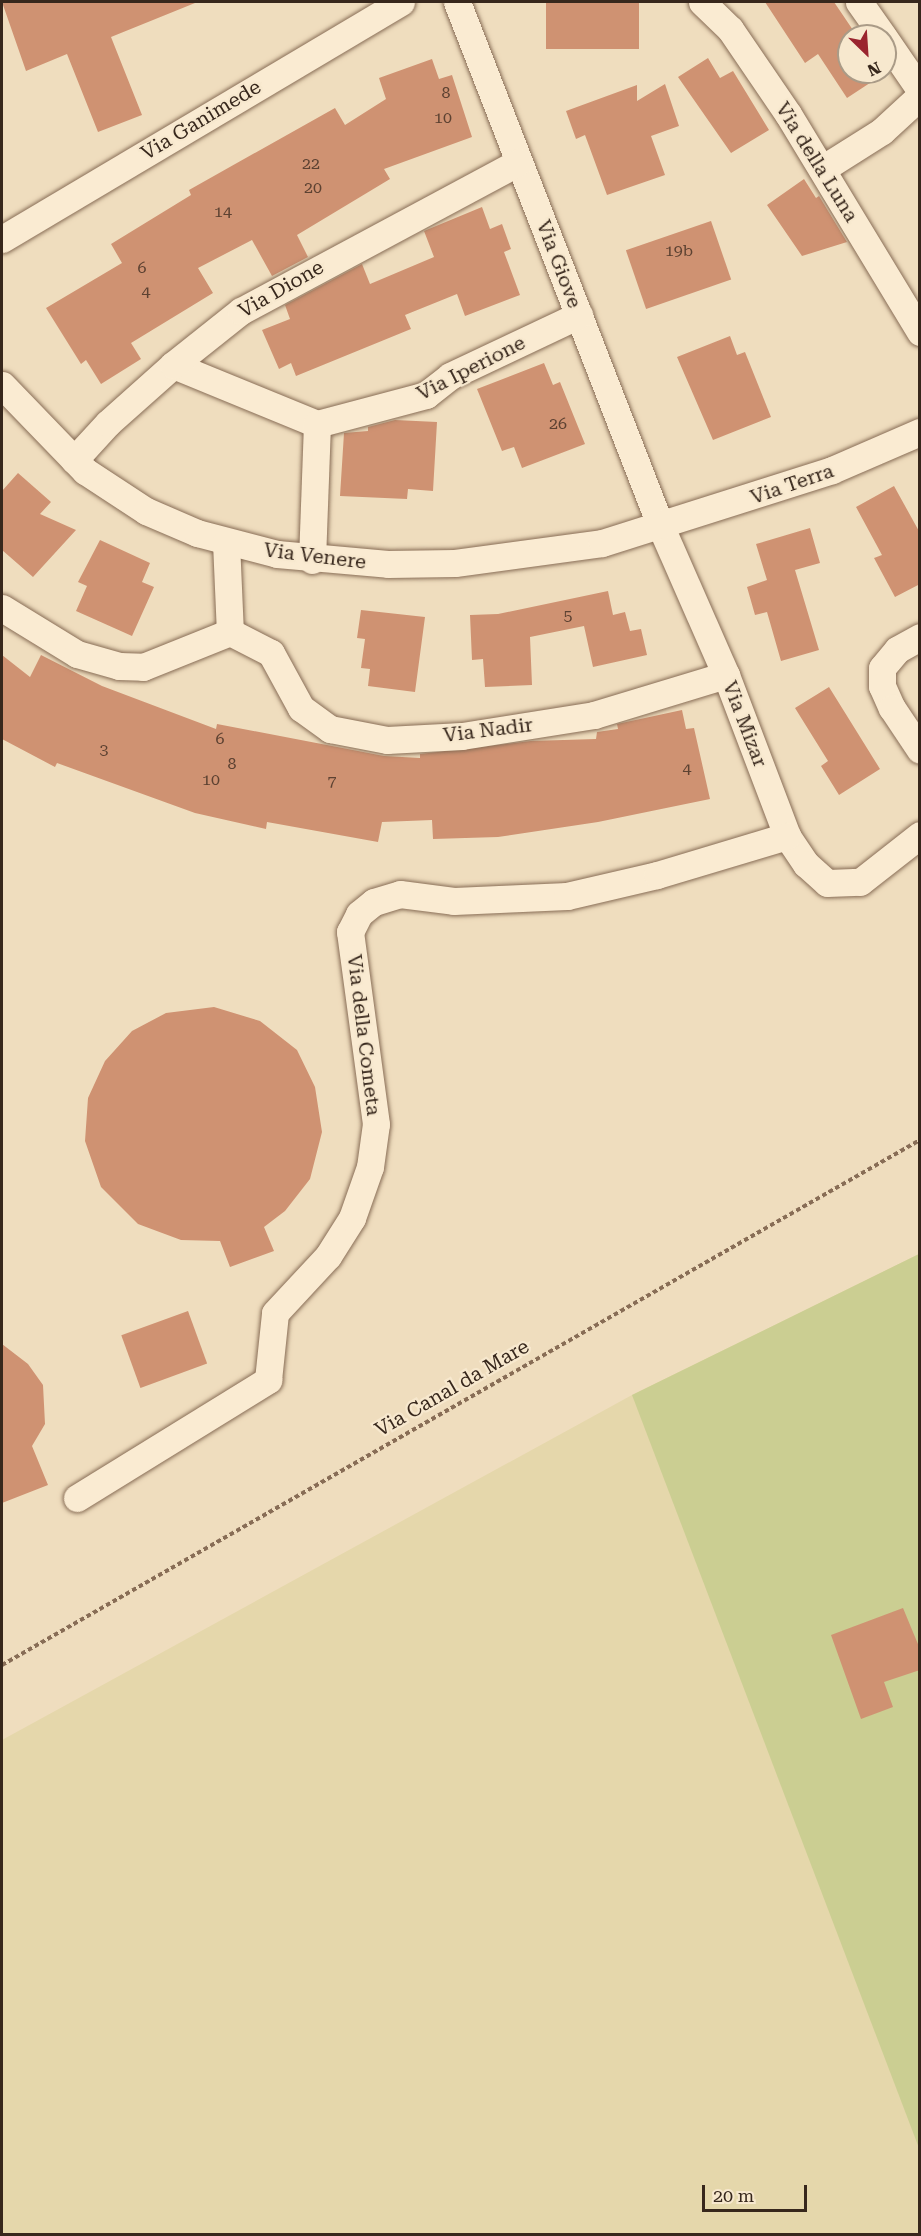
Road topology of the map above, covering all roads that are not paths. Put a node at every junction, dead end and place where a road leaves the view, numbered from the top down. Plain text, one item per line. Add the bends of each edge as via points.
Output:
1 (401, 2) edge
2 (457, 2) edge
3 (702, 2) edge
4 (859, 2) edge
5 (874, 24) edge
6 (897, 57) edge
7 (920, 90) edge
8 (920, 96) edge
9 (519, 162) junction
10 (822, 169) junction
11 (2, 239) edge
12 (579, 315) junction
13 (920, 332) edge
14 (173, 365) junction
15 (2, 368) edge
16 (8, 391) edge
17 (318, 424) junction
18 (920, 432) edge
19 (74, 460) junction
20 (661, 527) junction
21 (226, 542) junction
22 (312, 560) junction
23 (2, 608) edge
24 (230, 632) junction
25 (920, 637) edge
26 (726, 675) junction
27 (920, 750) edge
28 (920, 835) edge
29 (787, 836) junction
30 (77, 1498) dead end

1 - 11 street, Via Ganimede
2 - 9 street, Via Giove
3 - 10 street, Via della Luna via 730,29
4 - 5 street
6 - 7 street
8 - 10 street via 882,131
9 - 12 street, Via Giove
9 - 14 street, Via Dione via 241,311
10 - 13 street, Via della Luna
12 - 17 street, Via Iperione via 450,376 426,395
12 - 20 street, Via Giove
14 - 17 street
14 - 19 street, Via Dione via 108,423
15 - 16 street, Via Venere
16 - 19 street, Via Venere
17 - 22 street
18 - 20 street, Via Terra via 832,470
19 - 21 street, Via Venere via 146,511
20 - 22 street, Via Venere via 602,543 455,563
20 - 26 street, Via Mizar
21 - 22 street, Via Venere
21 - 24 street
23 - 24 street via 77,654 119,666 143,667
24 - 26 street, Via Nadir via 271,653 301,708 330,729 387,740 462,736 594,715
25 - 27 street via 897,650 882,668 882,686
26 - 29 street, Via Mizar
28 - 29 street, Via Mizar via 860,882 827,883 806,864
29 - 30 street, Via della Cometa via 657,875 567,896 454,902 400,894 374,902 359,914 350,932 376,1124 370,1167 352,1218 328,1256 275,1313 268,1380

